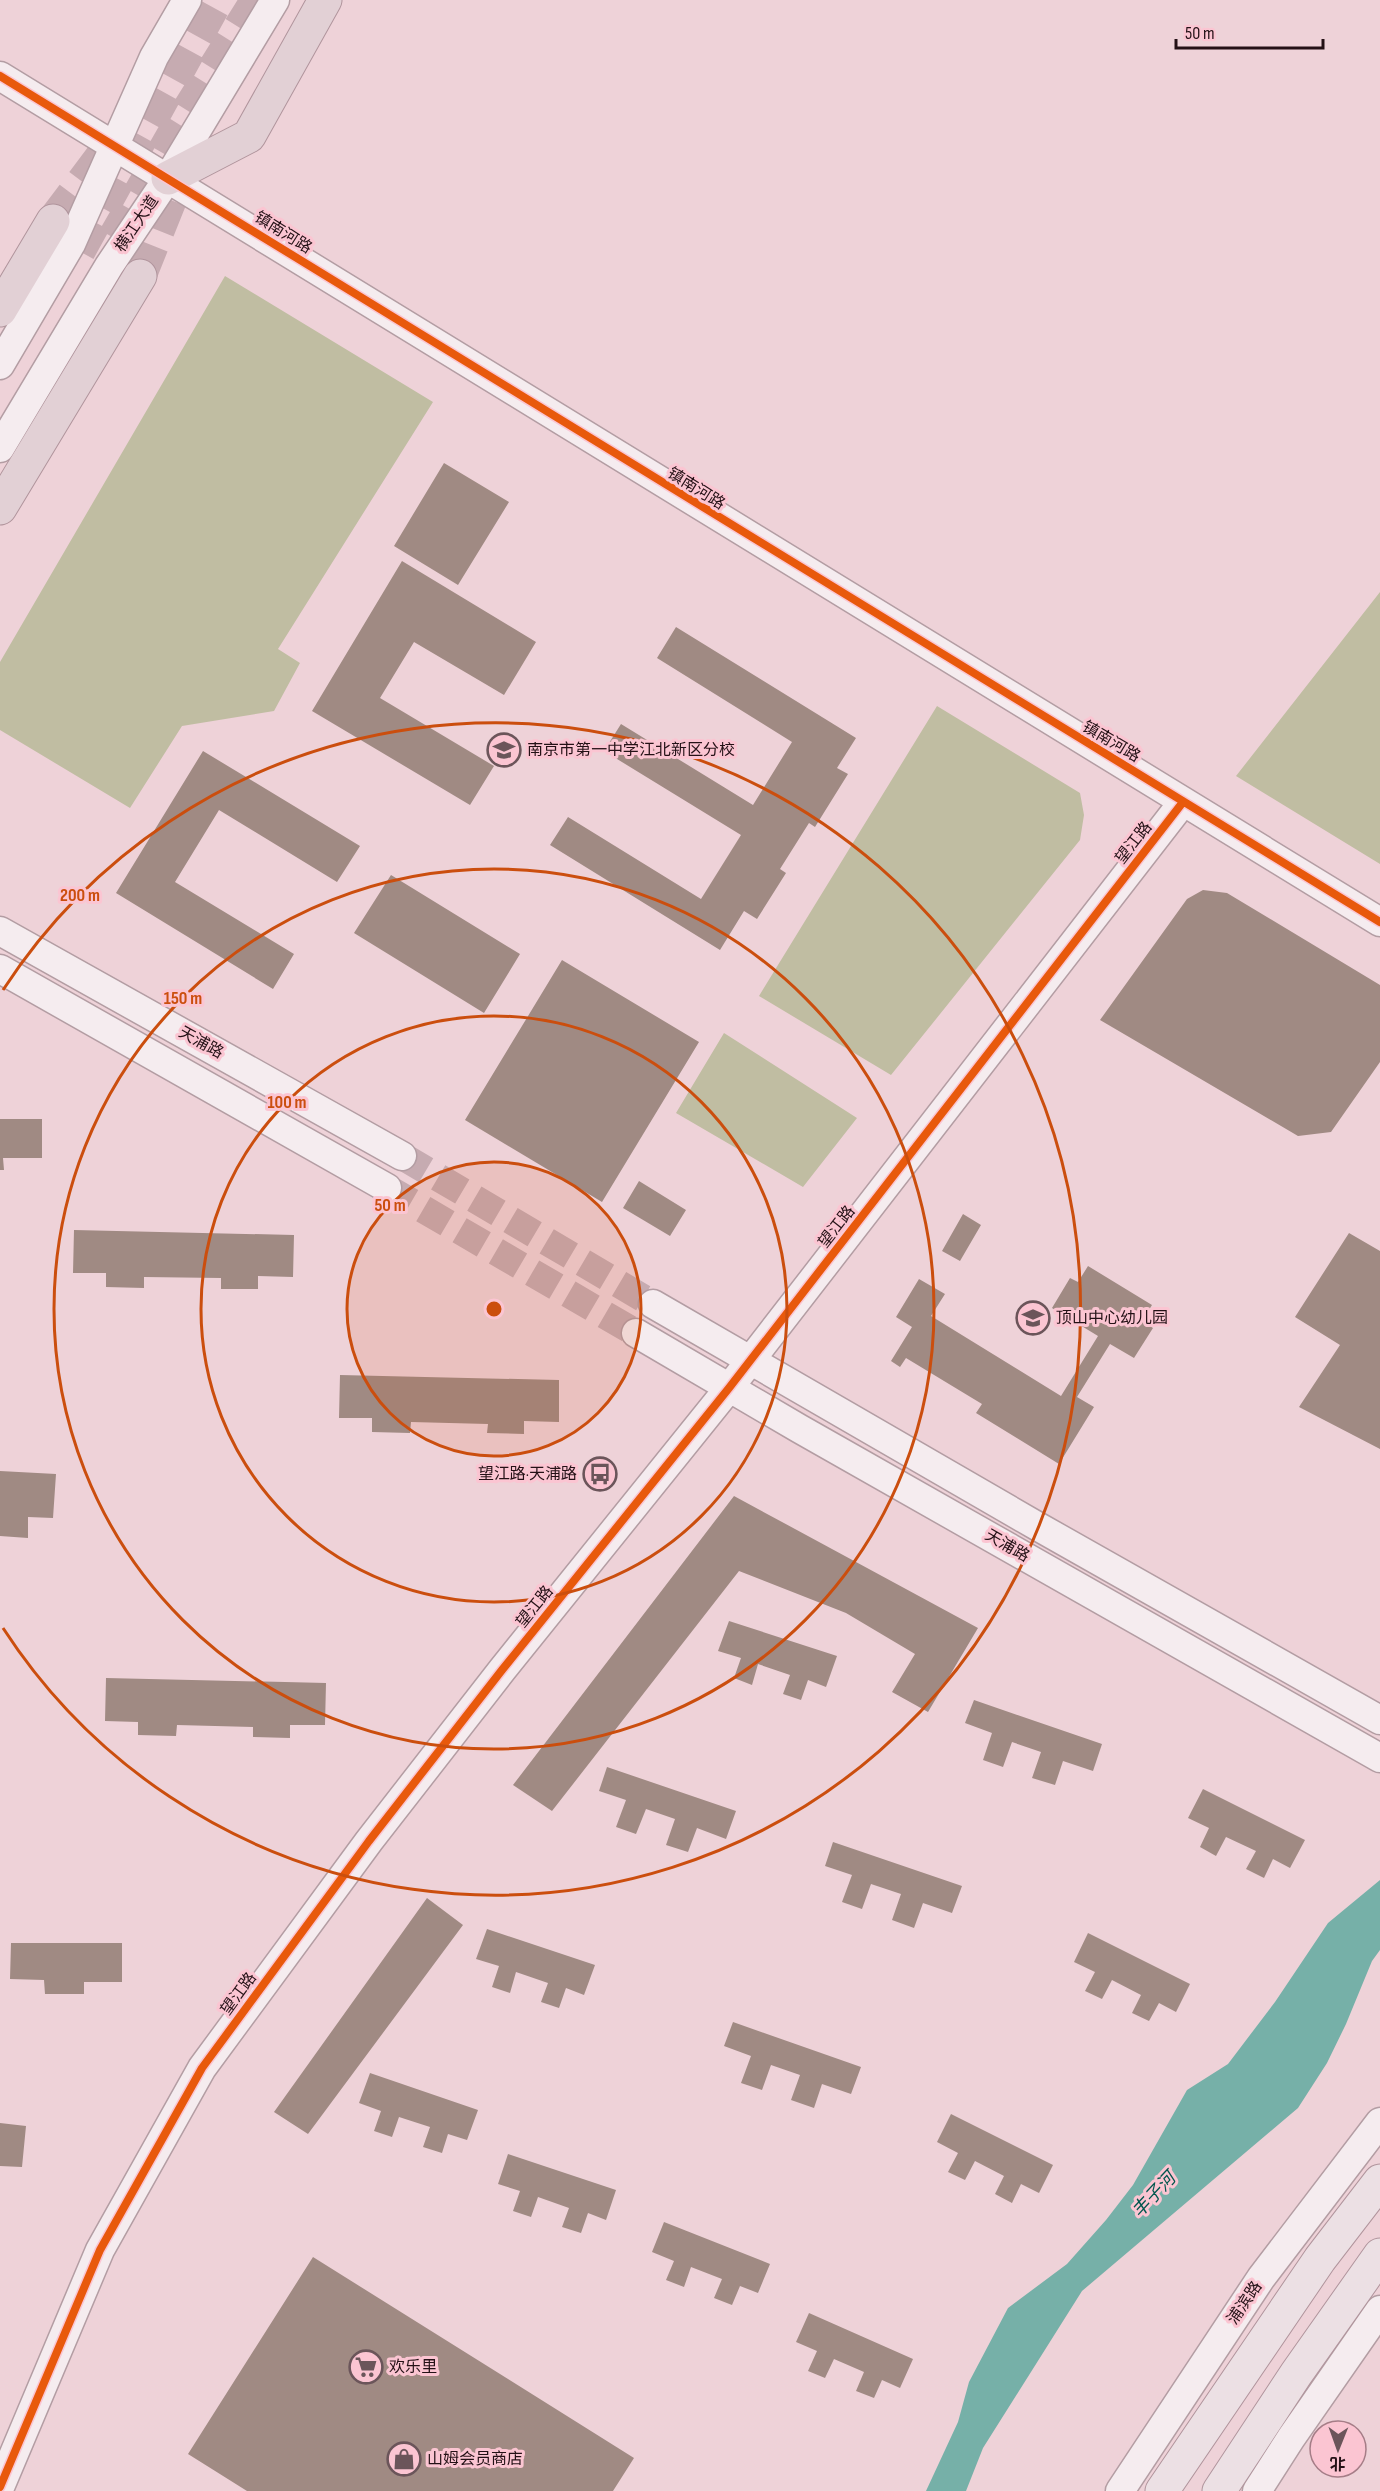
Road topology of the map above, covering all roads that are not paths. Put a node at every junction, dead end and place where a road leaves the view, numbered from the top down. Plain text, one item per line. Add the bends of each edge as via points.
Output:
1 (187, 0) edge
2 (275, 0) edge
3 (325, 0) edge
4 (0, 76) edge
5 (115, 146) junction
6 (168, 178) junction
7 (53, 221) tunnel mouth
8 (140, 276) tunnel mouth
9 (0, 310) edge
10 (0, 366) edge
11 (0, 448) edge
12 (0, 508) edge
13 (1183, 802) junction
14 (1380, 922) edge
15 (0, 931) edge
16 (0, 969) edge
17 (402, 1156) tunnel mouth
18 (387, 1188) tunnel mouth
19 (653, 1304) tunnel mouth
20 (636, 1333) tunnel mouth
21 (750, 1360) junction
22 (729, 1388) junction
23 (1380, 1720) edge
24 (1380, 1758) edge
25 (1380, 2122) edge
26 (1380, 2181) edge
27 (1380, 2255) edge
28 (1380, 2310) edge
29 (7, 2483) edge
30 (1120, 2491) edge
31 (1162, 2491) edge
32 (1219, 2491) edge
33 (1257, 2491) edge

1 - 5 street via 154,57
2 - 6 street, 横江大道
3 - 6 highway via 249,136
4 - 5 street, 镇南河路
5 - 6 street, 镇南河路
5 - 10 street via 71,244
6 - 11 street, 横江大道 via 109,266
6 - 13 street, 镇南河路
7 - 9 highway
8 - 12 highway
13 - 14 street, 镇南河路
13 - 21 street, 望江路
15 - 17 street, 天浦路
16 - 18 street
19 - 21 street, 天浦路
20 - 22 street, 天浦路
21 - 22 street, 望江路
21 - 23 street, 天浦路
22 - 24 street, 天浦路
22 - 29 street, 望江路 via 418,1778 201,2068 100,2250
25 - 30 street, 浦滨路 via 1261,2278
26 - 31 main road via 1320,2259
27 - 32 main road
28 - 33 street

